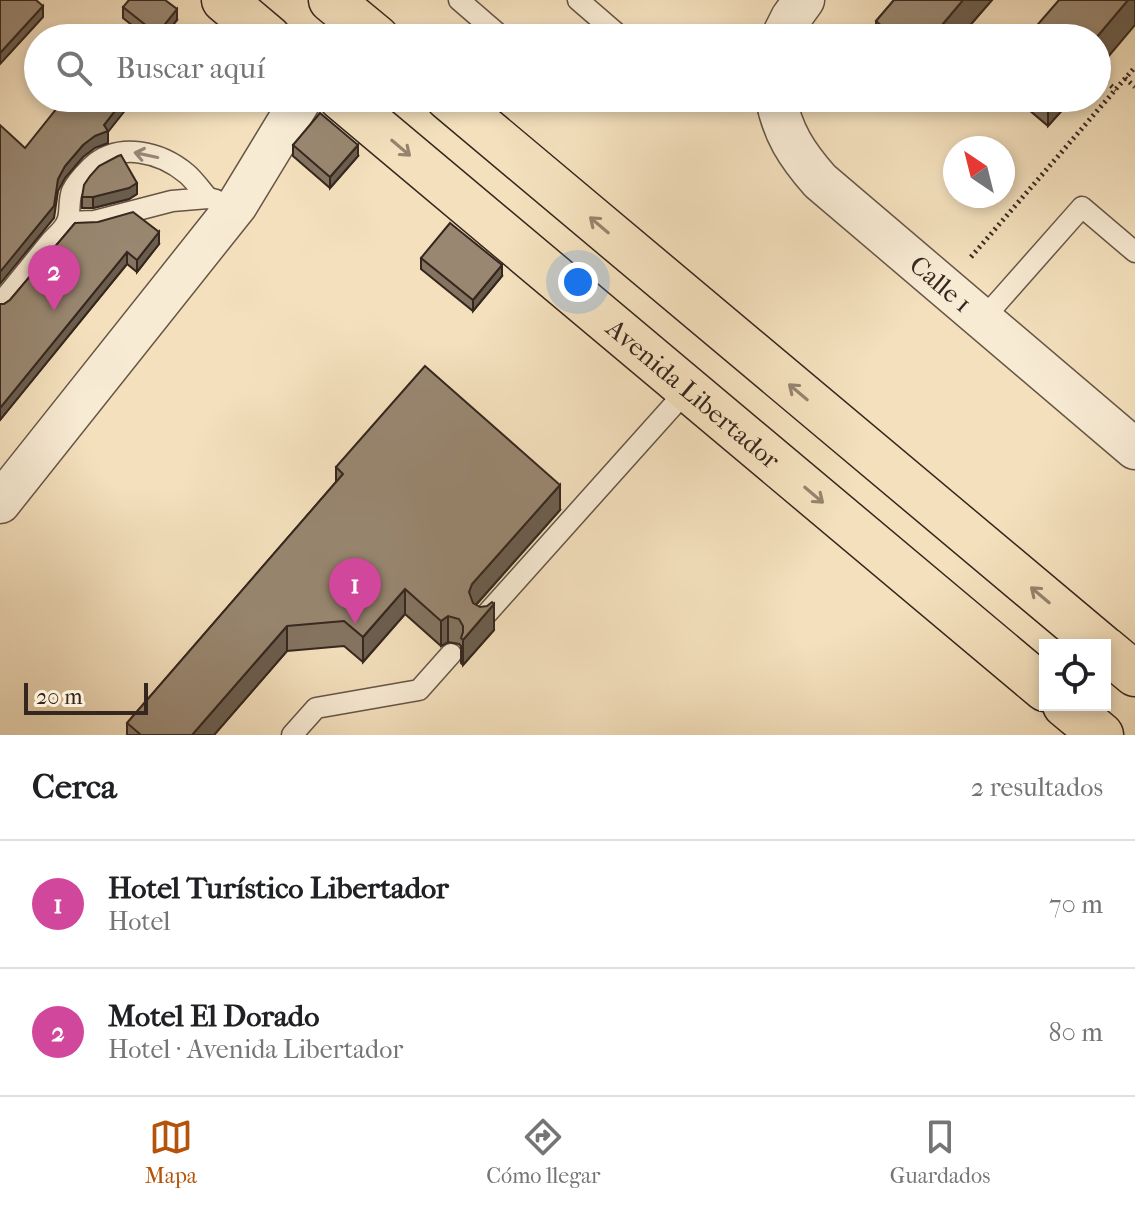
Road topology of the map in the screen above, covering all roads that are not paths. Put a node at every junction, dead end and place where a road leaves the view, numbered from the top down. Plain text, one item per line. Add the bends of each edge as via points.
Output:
1 (224, 0) edge
2 (331, 0) edge
3 (459, 0) edge
4 (578, 0) edge
5 (804, 0) edge
6 (252, 24) edge
7 (360, 24) edge
8 (487, 24) edge
9 (606, 24) edge
10 (788, 24) edge
11 (291, 112) edge
12 (358, 112) edge
13 (465, 112) edge
14 (778, 112) edge
15 (222, 201) junction
16 (67, 222) junction
17 (1135, 252) edge
18 (0, 304) edge
19 (982, 320) junction
20 (688, 389) junction
21 (1135, 449) edge
22 (0, 503) edge
23 (482, 619) edge
24 (1093, 639) edge
25 (451, 654) dead end
26 (1111, 654) edge
27 (1135, 674) edge
28 (1039, 684) edge
29 (1072, 711) edge
30 (292, 735) edge
31 (1101, 735) edge

1 - 6 main road
2 - 7 main road
3 - 8 lane
4 - 9 lane
5 - 10 street
11 - 15 street
12 -> 20 main road, Avenida Libertador
24 -> 13 main road
14 - 19 street, Calle 1 via 791,145 820,181
15 - 16 lane via 160,203 95,221
15 -> 16 lane via 170,162 119,152 97,162 79,180
15 - 22 street
16 - 18 lane
17 - 19 lane via 1082,207
19 - 21 street, Calle 1
20 - 23 lane
20 -> 28 main road, Avenida Libertador
25 - 30 lane via 419,690 316,708
26 - 27 main road
29 - 31 main road

